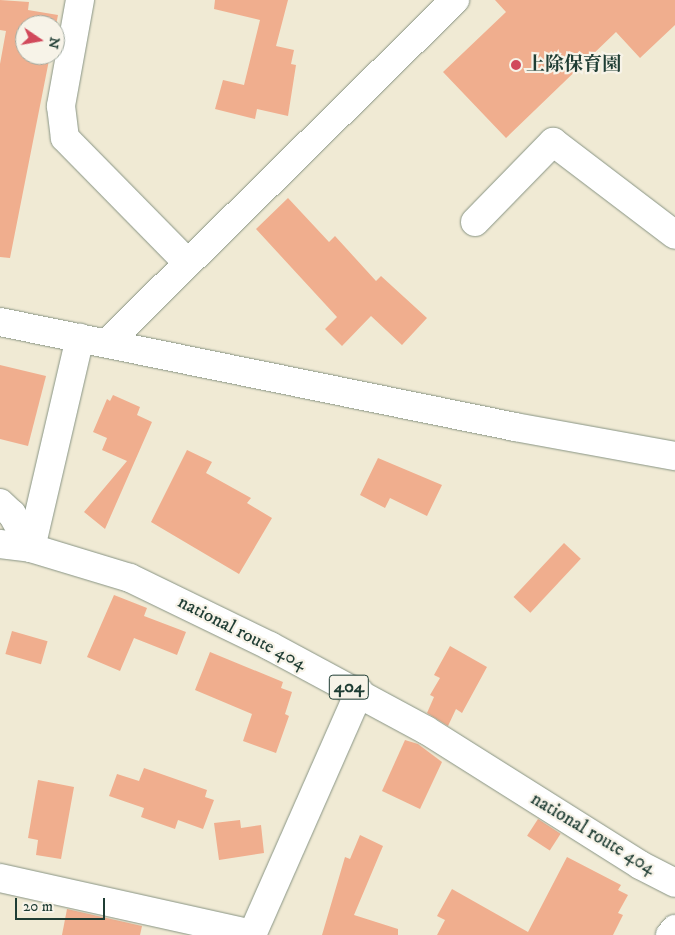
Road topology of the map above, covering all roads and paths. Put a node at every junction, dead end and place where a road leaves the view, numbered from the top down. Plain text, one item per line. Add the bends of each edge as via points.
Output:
1 (80, 0) edge
2 (455, 0) edge
3 (475, 222) dead end
4 (675, 235) edge
5 (187, 262) junction
6 (0, 322) edge
7 (80, 338) junction
8 (107, 343) junction
9 (675, 456) edge
10 (0, 503) edge
11 (0, 544) edge
12 (31, 548) junction
13 (359, 692) junction
14 (0, 878) edge
15 (675, 883) edge
16 (675, 928) edge
17 (252, 934) edge
18 (670, 935) edge

1 - 5 main road via 61,106 65,138
2 - 5 main road
3 - 4 main road via 552,142
5 - 8 main road
6 - 7 main road
7 - 8 main road
7 - 12 main road
8 - 9 main road via 515,427
10 - 12 main road via 12,514
11 - 12 main road, national route 404 / 404
12 - 13 main road, national route 404 / 404 via 130,578
13 - 15 main road, national route 404 / 404 via 426,730 640,865
13 - 17 main road
14 - 17 main road
16 - 18 main road

